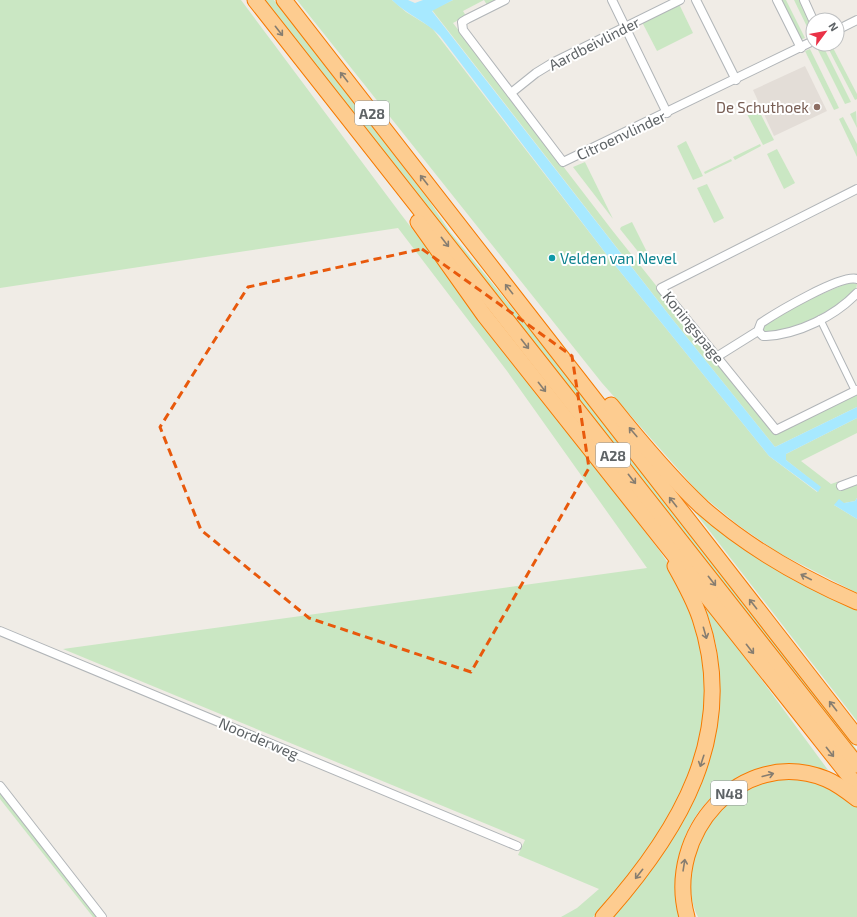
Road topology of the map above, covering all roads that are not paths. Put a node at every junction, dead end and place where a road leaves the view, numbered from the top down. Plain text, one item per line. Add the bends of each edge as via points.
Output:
1 (255, 0) edge
2 (284, 0) edge
3 (505, 0) edge
4 (612, 0) edge
5 (680, 0) edge
6 (696, 0) edge
7 (777, 0) edge
8 (804, 0) edge
9 (809, 12) edge
10 (857, 20) edge
11 (845, 26) edge
12 (625, 27) junction
13 (805, 46) edge
14 (801, 48) junction
15 (736, 80) junction
16 (511, 92) junction
17 (667, 112) junction
18 (369, 145) junction
19 (857, 189) edge
20 (857, 279) edge
21 (857, 293) edge
22 (820, 319) junction
23 (533, 320) junction
24 (758, 331) junction
25 (718, 356) junction
26 (856, 391) edge
27 (857, 480) edge
28 (841, 486) dead end
29 (659, 534) junction
30 (857, 602) edge
31 (0, 631) edge
32 (857, 737) edge
33 (857, 765) edge
34 (0, 786) edge
35 (857, 786) edge
36 (857, 799) edge
37 (518, 846) dead end
38 (102, 917) edge
39 (603, 917) edge
40 (687, 917) edge

1 -> 18 highway, A28
23 -> 2 highway, A28
3 - 16 street, Citroenvlinder via 462,22 463,30
4 - 12 street
5 - 12 street, Aardbeivlinder
6 - 15 street
7 - 14 street
8 - 9 street
10 - 11 street
12 - 16 street, Aardbeivlinder via 554,62
12 - 17 street
13 - 14 street, Citroenvlinder
14 - 15 street, Citroenvlinder
15 - 17 street, Citroenvlinder
16 - 17 street, Citroenvlinder via 563,162
18 -> 29 highway, A28 via 434,247 484,315
18 -> 33 highway, A28
19 - 25 street, Koningspage via 661,288
20 - 24 street via 848,279 796,302 761,323
21 - 22 street via 842,306
22 - 24 street via 782,334 763,336
22 - 26 street
30 -> 23 highway, A28 via 786,567 754,547 702,507
32 -> 23 highway, A28
24 - 25 street
25 - 26 street, Koningspage via 776,430
27 - 28 street
29 -> 35 highway, A28
29 -> 39 highway, A28 via 700,616 706,637 712,675 711,722 698,772 682,809 642,870
31 - 37 street, Noorderweg
34 - 38 street
40 -> 36 highway, N48 via 682,880 685,858 692,839 714,805 731,791 753,780 785,772 826,779

